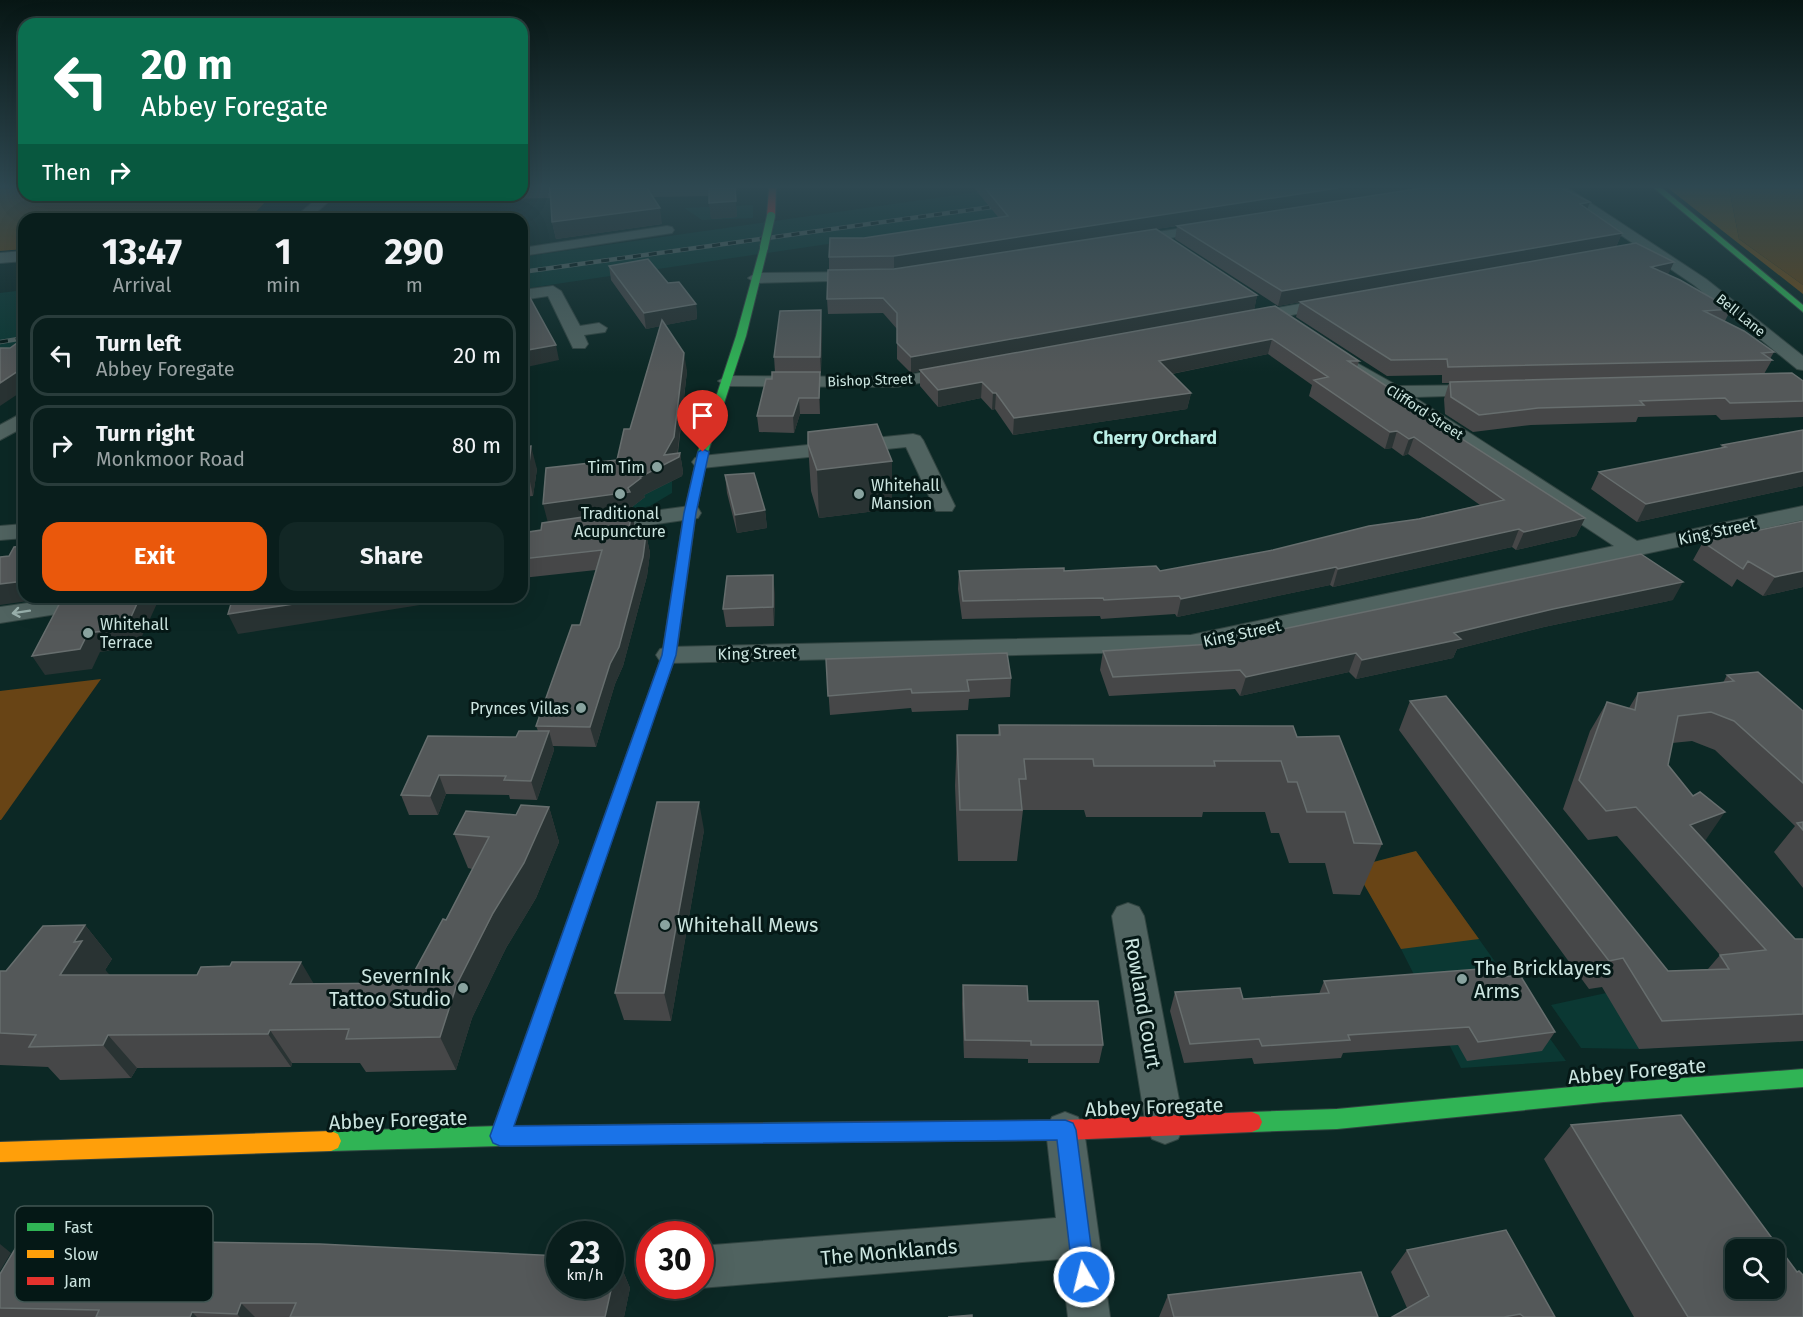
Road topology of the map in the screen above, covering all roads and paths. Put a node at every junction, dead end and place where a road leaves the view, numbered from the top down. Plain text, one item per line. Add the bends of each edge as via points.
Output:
1 (764, 249) edge
2 (1644, 249) edge
3 (1649, 249) edge
4 (1731, 249) edge
5 (1626, 251) edge
6 (18, 256) edge
7 (0, 258) edge
8 (883, 277) edge
9 (756, 278) junction
10 (528, 294) edge
11 (1344, 301) edge
12 (1267, 309) junction
13 (1803, 309) edge
14 (1239, 320) edge
15 (599, 328) dead end
16 (1300, 330) edge
17 (1344, 359) edge
18 (1803, 365) edge
19 (970, 369) edge
20 (727, 381) junction
21 (1499, 388) edge
22 (1396, 392) junction
23 (702, 462) junction
24 (944, 506) dead end
25 (690, 513) junction
26 (1803, 513) edge
27 (580, 528) edge
28 (18, 532) edge
29 (0, 533) edge
30 (1634, 549) junction
31 (80, 603) edge
32 (0, 615) edge
33 (669, 655) junction
34 (1128, 916) dead end
35 (1803, 1078) edge
36 (1165, 1126) junction
37 (1065, 1130) junction
38 (500, 1136) junction
39 (0, 1152) edge
40 (1078, 1237) junction
41 (714, 1266) edge
42 (1089, 1317) edge

1 - 9 street, bridge
2 - 5 street
3 - 18 street, Bell Lane via 1700,282
4 - 13 street
6 - 7 street
8 - 9 street
9 - 20 street
10 - 15 street via 553,291 576,338
11 - 12 street
12 - 14 street
12 - 16 street
17 - 22 street, Clifford Street
19 - 20 street, Bishop Street via 896,382
20 - 23 street
21 - 22 street
22 - 30 street, Clifford Street
23 - 24 street via 913,440
23 - 25 street
25 - 27 street
25 - 33 street
26 - 30 street, King Street
28 - 29 street
30 - 33 street, King Street via 1191,643
31 -> 32 street
33 - 38 street
34 - 36 street, Rowland Court
35 - 36 street, Abbey Foregate via 1337,1119
36 - 37 street, Abbey Foregate
37 - 38 street, Abbey Foregate
37 - 40 street
38 - 39 street, Abbey Foregate
40 - 41 street, The Monklands
40 - 42 street

